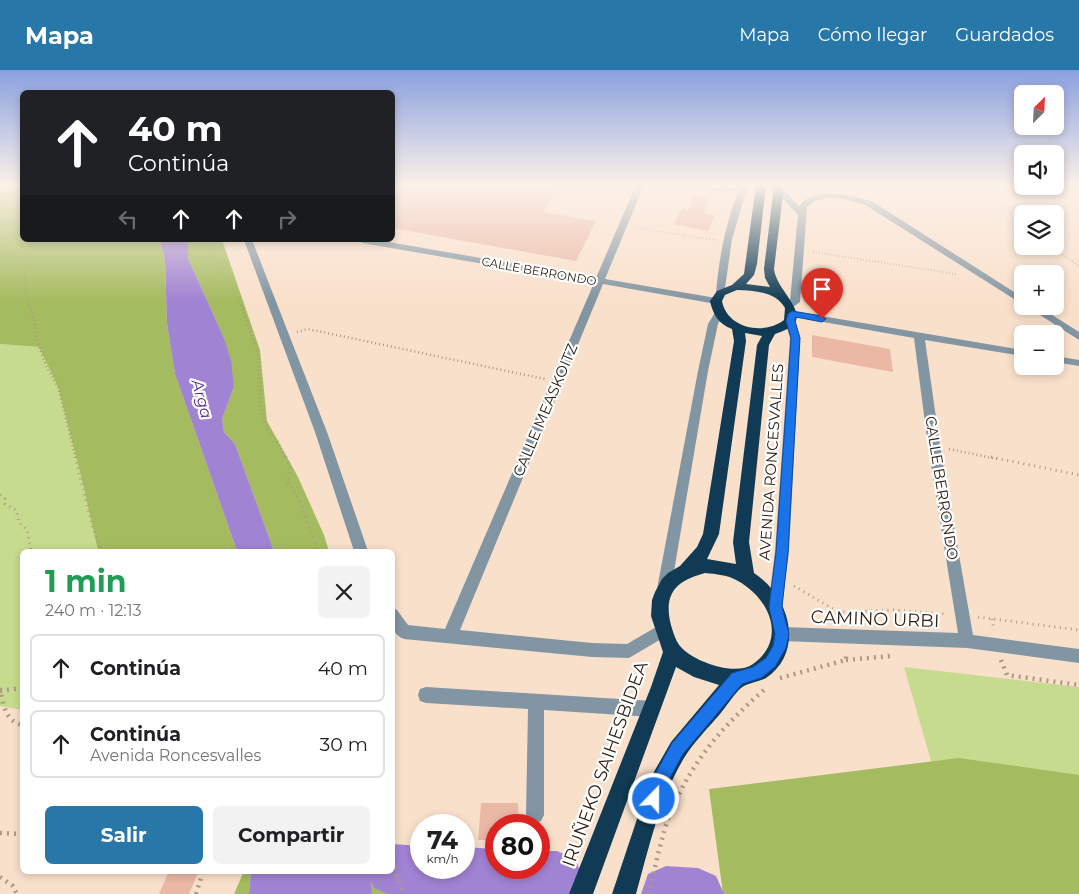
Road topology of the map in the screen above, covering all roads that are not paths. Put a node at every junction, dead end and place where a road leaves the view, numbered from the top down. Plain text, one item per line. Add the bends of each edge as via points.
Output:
1 (623, 223) edge
2 (733, 223) edge
3 (757, 223) edge
4 (774, 223) edge
5 (802, 223) edge
6 (900, 223) edge
7 (249, 242) edge
8 (373, 242) edge
9 (599, 282) junction
10 (736, 287) junction
11 (780, 296) junction
12 (1014, 296) edge
13 (719, 303) junction
14 (791, 314) junction
15 (1045, 315) edge
16 (738, 327) junction
17 (770, 332) junction
18 (919, 335) junction
19 (1079, 337) edge
20 (1014, 352) edge
21 (1064, 360) edge
22 (1079, 363) edge
23 (360, 549) edge
24 (686, 570) junction
25 (746, 576) junction
26 (663, 592) junction
27 (775, 607) junction
28 (395, 619) edge
29 (663, 630) junction
30 (782, 634) junction
31 (450, 635) junction
32 (967, 641) junction
33 (672, 651) junction
34 (1079, 656) edge
35 (737, 678) junction
36 (426, 695) dead end
37 (536, 702) junction
38 (652, 709) junction
39 (535, 814) edge
40 (582, 894) edge
41 (624, 894) edge

1 - 9 street, CALLE MEASKOITZ
2 - 13 street
3 - 10 highway via 749,275
4 - 11 highway via 770,278
5 - 14 street, AVENIDA RONCESVALLES via 795,302
6 - 12 street
7 - 23 street via 321,432
8 - 9 street, CALLE BERRONDO
9 - 13 street, CALLE BERRONDO
9 - 31 street, CALLE MEASKOITZ
10 - 11 highway via 759,288
10 - 13 highway
11 - 14 highway
13 - 16 highway via 726,321
13 - 26 street via 702,371
14 - 17 highway via 777,331
14 - 18 street
14 - 27 street, AVENIDA RONCESVALLES via 795,338 782,552
15 - 19 street
16 - 17 highway
16 - 24 highway via 740,341 711,534 703,552
17 - 25 highway via 763,345 741,542
18 - 20 street
18 - 32 street, CALLE BERRONDO
21 - 22 street
24 - 25 highway via 712,566
24 - 26 highway
25 - 27 highway via 763,590
26 - 29 highway via 659,617
27 - 30 highway
28 - 31 street via 404,632
29 - 31 street via 629,651
29 - 33 highway
30 - 32 street, CAMINO URBI
30 - 35 highway via 779,648 770,662 756,673
32 - 34 street, CAMINO URBI
33 - 35 highway via 697,669
33 - 38 highway, IRUÑEKO SAIHESBIDEA
35 - 41 highway via 678,749 658,784
36 - 37 street
37 - 38 street
37 - 39 street
38 - 40 highway, IRUÑEKO SAIHESBIDEA

